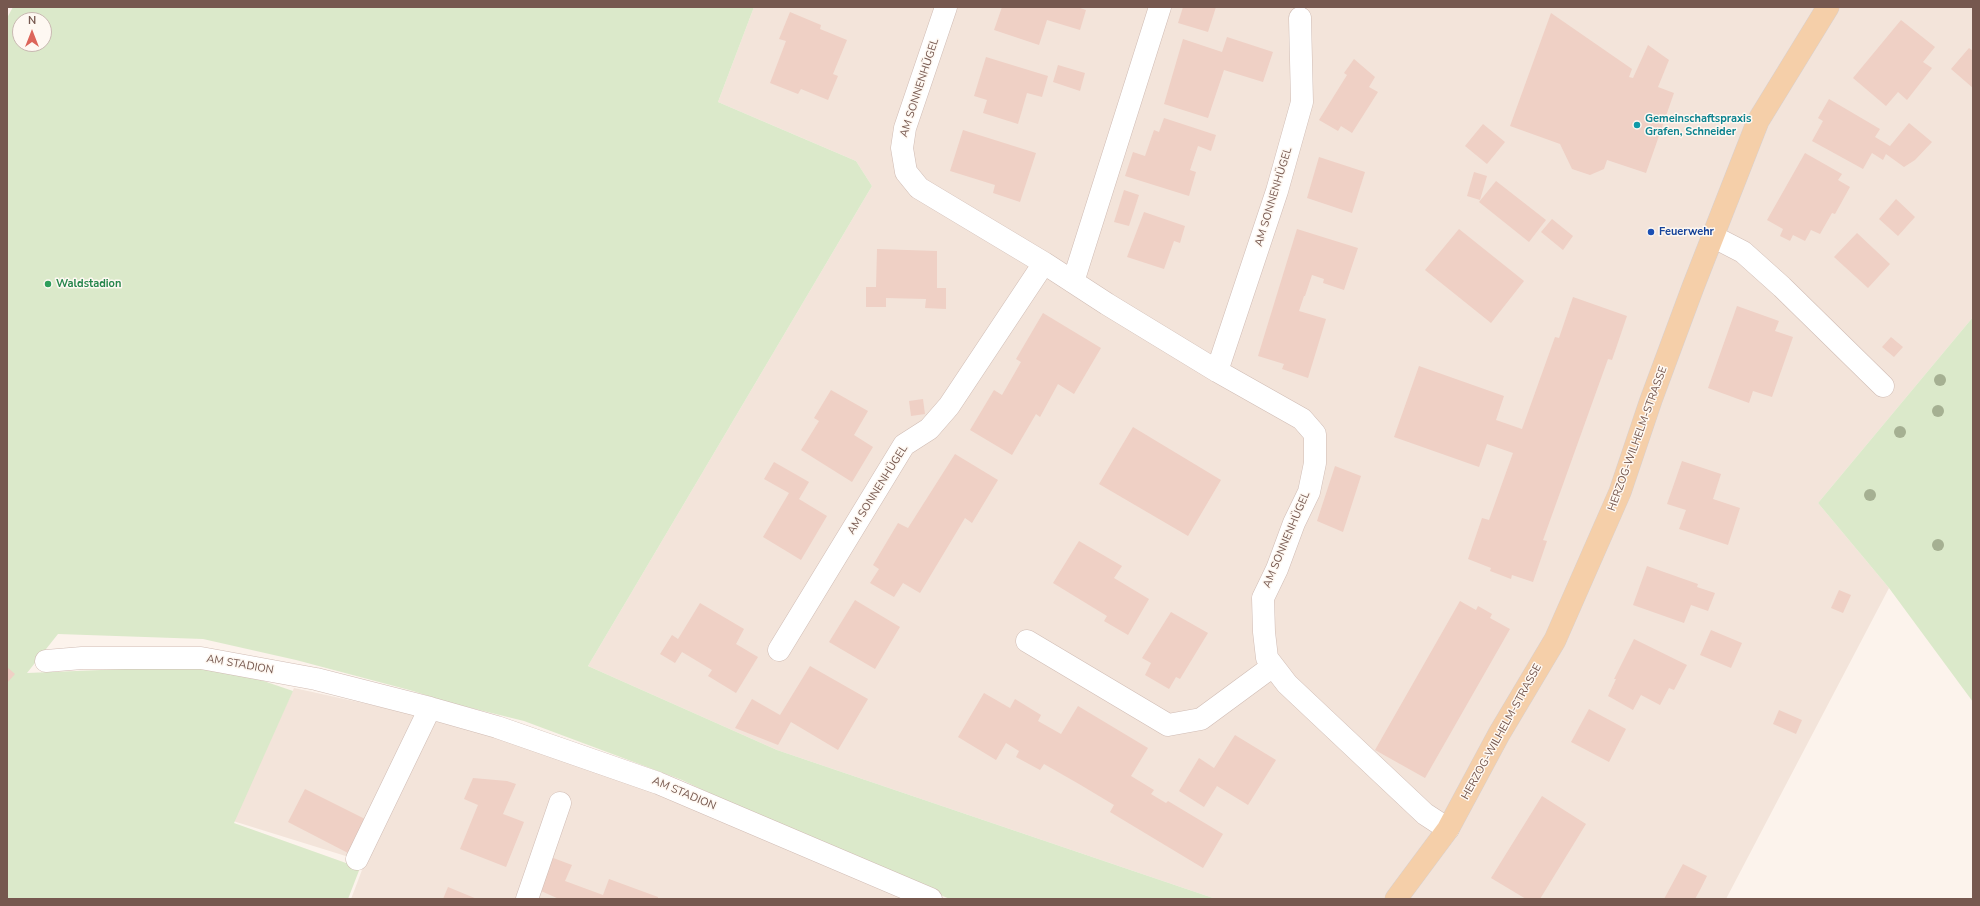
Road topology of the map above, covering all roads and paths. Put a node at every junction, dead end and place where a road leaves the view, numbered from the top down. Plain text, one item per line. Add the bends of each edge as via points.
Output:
1 (946, 7) edge
2 (1160, 7) edge
3 (1828, 7) edge
4 (1300, 18) dead end
5 (1712, 236) junction
6 (1044, 263) junction
7 (1073, 282) junction
8 (1217, 371) junction
9 (1883, 386) dead end
10 (1027, 641) dead end
11 (779, 650) dead end
12 (46, 661) dead end
13 (1273, 666) junction
14 (430, 708) junction
15 (560, 803) dead end
16 (1448, 829) junction
17 (357, 859) dead end
18 (527, 899) edge
19 (931, 899) edge
20 (1396, 899) edge

1 - 6 street, AM SONNENHÜGEL via 905,128 902,148 906,172 919,188
2 - 7 street
3 - 5 main road, HERZOG-WILHELM-STRASSE via 1758,121
4 - 8 street, AM SONNENHÜGEL via 1302,102 1272,210
5 - 9 street via 1743,252
5 - 16 main road, HERZOG-WILHELM-STRASSE via 1620,492 1555,640 1499,734
6 - 7 street, AM SONNENHÜGEL
6 - 11 street, AM SONNENHÜGEL via 949,406 929,429 904,445
7 - 8 street, AM SONNENHÜGEL
8 - 13 street, AM SONNENHÜGEL via 1302,419 1315,434 1315,463 1309,492 1263,598 1266,658
10 - 13 street via 1168,725 1201,719
12 - 14 street, AM STADION via 82,658 201,658 316,679
13 - 16 street, AM SONNENHÜGEL via 1287,684 1414,803
14 - 17 street
14 - 19 street, AM STADION via 497,727 658,783
15 - 18 street
16 - 20 main road, HERZOG-WILHELM-STRASSE

